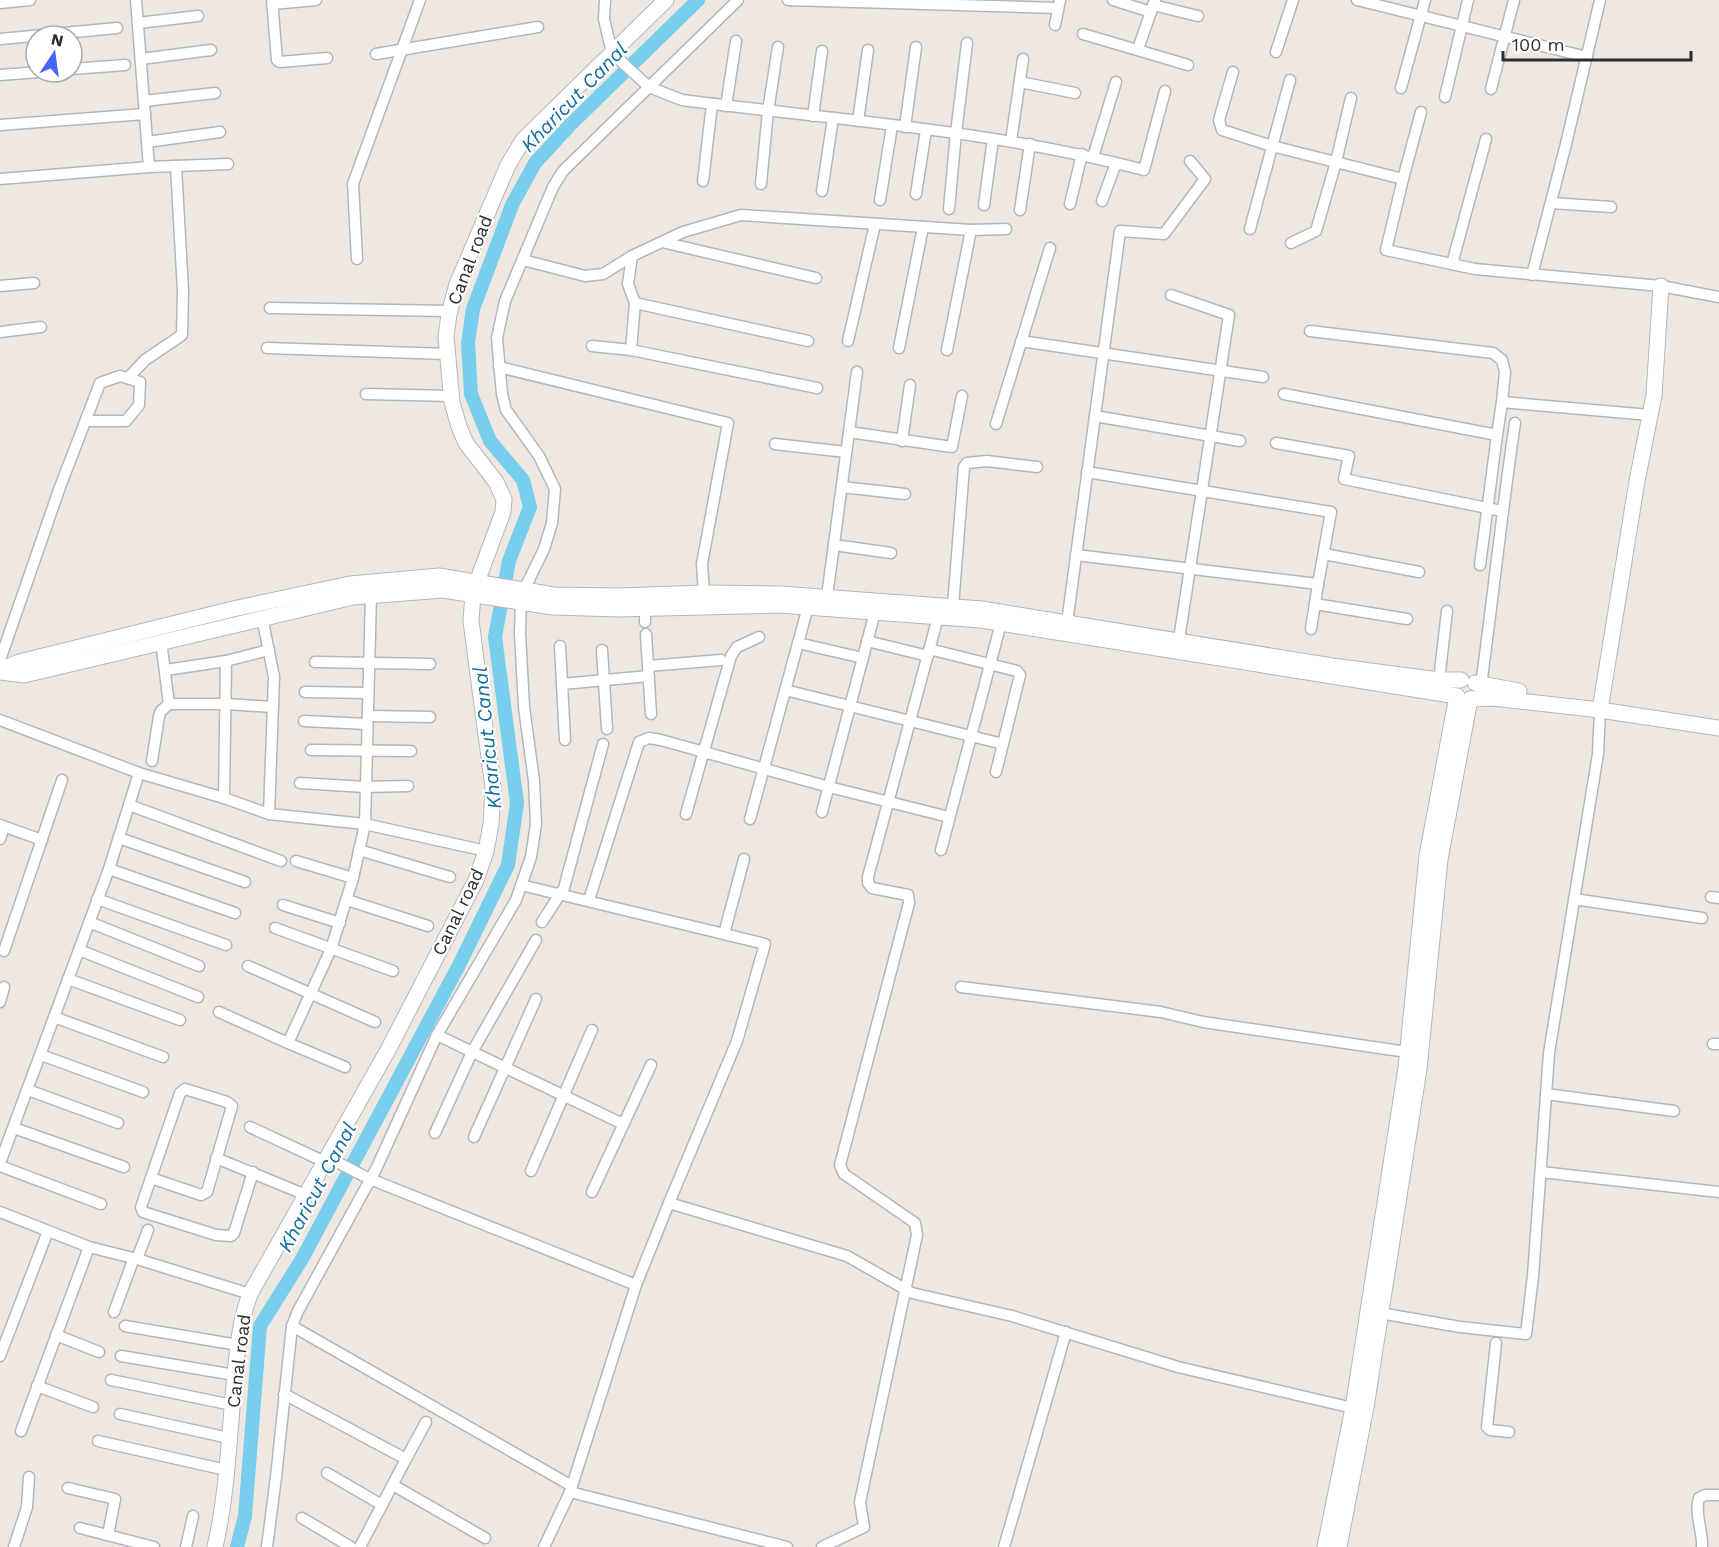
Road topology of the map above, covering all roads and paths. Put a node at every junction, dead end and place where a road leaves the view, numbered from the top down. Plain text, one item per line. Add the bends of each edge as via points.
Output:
1 (30, 0) edge
2 (136, 0) edge
3 (316, 0) edge
4 (420, 0) edge
5 (605, 0) edge
6 (666, 0) edge
7 (738, 0) edge
8 (790, 0) edge
9 (1113, 0) edge
10 (1293, 0) edge
11 (1357, 0) edge
12 (1425, 0) edge
13 (1468, 0) edge
14 (1514, 0) edge
15 (1600, 0) edge
16 (842, 1) edge
17 (273, 2) edge
18 (887, 2) edge
19 (933, 2) edge
20 (0, 3) edge
21 (977, 3) edge
22 (1022, 4) edge
23 (1059, 4) edge
24 (1153, 6) edge
25 (198, 16) dead end
26 (1198, 16) dead end
27 (1421, 16) junction
28 (138, 23) junction
29 (1055, 25) dead end
30 (1462, 26) junction
31 (537, 27) dead end
32 (117, 28) dead end
33 (1083, 34) dead end
34 (1504, 36) junction
35 (0, 39) edge
36 (736, 41) dead end
37 (967, 43) dead end
38 (778, 47) dead end
39 (916, 47) dead end
40 (1138, 49) junction
41 (211, 50) dead end
42 (402, 50) junction
43 (868, 50) dead end
44 (822, 51) dead end
45 (1276, 52) dead end
46 (376, 54) dead end
47 (614, 55) junction
48 (1587, 57) junction
49 (327, 58) dead end
50 (141, 59) junction
51 (1023, 59) dead end
52 (125, 65) dead end
53 (1188, 65) dead end
54 (84, 68) edge
55 (1233, 72) dead end
56 (24, 73) edge
57 (0, 75) edge
58 (1290, 80) dead end
59 (1020, 82) junction
60 (1116, 82) dead end
61 (649, 87) junction
62 (1401, 88) dead end
63 (1491, 89) dead end
64 (1165, 92) dead end
65 (214, 93) dead end
66 (1075, 93) dead end
67 (1444, 97) dead end
68 (1351, 98) dead end
69 (144, 101) junction
70 (712, 104) junction
71 (726, 106) junction
72 (768, 111) junction
73 (1421, 112) dead end
74 (145, 114) junction
75 (813, 116) junction
76 (833, 118) junction
77 (858, 121) junction
78 (0, 125) edge
79 (892, 126) junction
80 (905, 128) junction
81 (926, 130) junction
82 (220, 132) dead end
83 (956, 133) junction
84 (993, 139) junction
85 (1486, 139) dead end
86 (1011, 141) junction
87 (147, 142) junction
88 (1029, 144) junction
89 (1272, 146) junction
90 (1082, 154) junction
91 (1093, 157) junction
92 (1190, 161) dead end
93 (1336, 162) junction
94 (1116, 163) junction
95 (228, 164) dead end
96 (176, 166) junction
97 (149, 167) junction
98 (0, 179) edge
99 (1403, 179) junction
100 (703, 181) dead end
101 (761, 184) dead end
102 (822, 191) dead end
103 (916, 194) dead end
104 (880, 200) dead end
105 (1102, 201) dead end
106 (1551, 203) junction
107 (1070, 204) dead end
108 (984, 205) dead end
109 (1611, 207) dead end
110 (949, 209) dead end
111 (1020, 210) dead end
112 (875, 224) junction
113 (923, 227) junction
114 (1006, 229) dead end
115 (1250, 229) dead end
116 (971, 230) junction
117 (662, 242) junction
118 (1291, 243) dead end
119 (1050, 248) dead end
120 (632, 256) junction
121 (357, 259) dead end
122 (523, 260) junction
123 (1452, 264) junction
124 (1532, 275) junction
125 (816, 278) dead end
126 (34, 283) dead end
127 (0, 286) edge
128 (1661, 286) junction
129 (1171, 295) dead end
130 (1719, 297) edge
131 (635, 303) junction
132 (270, 308) dead end
133 (450, 311) junction
134 (41, 327) dead end
135 (1310, 331) dead end
136 (0, 332) edge
137 (808, 341) dead end
138 (848, 341) dead end
139 (1021, 341) junction
140 (592, 346) dead end
141 (267, 348) dead end
142 (899, 348) dead end
143 (631, 350) junction
144 (947, 350) dead end
145 (447, 354) junction
146 (1104, 354) junction
147 (500, 367) junction
148 (1220, 371) junction
149 (857, 372) dead end
150 (1263, 377) dead end
151 (128, 378) junction
152 (910, 386) dead end
153 (817, 388) dead end
154 (366, 394) dead end
155 (1284, 394) dead end
156 (452, 396) junction
157 (962, 396) dead end
158 (1502, 402) junction
159 (1650, 415) junction
160 (1095, 416) junction
161 (86, 421) junction
162 (1515, 423) dead end
163 (996, 424) dead end
164 (849, 432) junction
165 (1497, 435) junction
166 (1210, 436) junction
167 (902, 441) junction
168 (1240, 441) dead end
169 (1276, 443) dead end
170 (775, 444) dead end
171 (846, 452) junction
172 (1037, 467) dead end
173 (1087, 472) junction
174 (842, 487) junction
175 (1202, 489) junction
176 (905, 494) dead end
177 (1487, 508) junction
178 (1502, 511) junction
179 (834, 545) junction
180 (891, 553) dead end
181 (1324, 554) junction
182 (1076, 555) junction
183 (1480, 565) dead end
184 (1190, 568) junction
185 (1419, 572) dead end
186 (1318, 584) junction
187 (479, 589) junction
188 (704, 593) junction
189 (371, 595) junction
190 (522, 598) junction
191 (809, 601) junction
192 (826, 602) junction
193 (1315, 604) junction
194 (953, 606) junction
195 (1447, 611) dead end
196 (875, 612) junction
197 (938, 616) junction
198 (262, 617) junction
199 (1407, 619) dead end
200 (645, 621) junction
201 (1001, 623) junction
202 (1067, 623) junction
203 (1311, 629) dead end
204 (759, 637) dead end
205 (161, 641) junction
206 (867, 641) junction
207 (798, 643) junction
208 (560, 646) dead end
209 (1177, 647) junction
210 (269, 650) junction
211 (602, 650) dead end
212 (929, 653) junction
213 (863, 658) junction
214 (0, 660) edge
215 (721, 660) dead end
216 (226, 661) junction
217 (315, 662) dead end
218 (369, 663) junction
219 (990, 663) junction
220 (430, 664) dead end
221 (166, 670) junction
222 (0, 671) edge
223 (648, 671) junction
224 (605, 680) junction
225 (1439, 680) junction
226 (1472, 683) junction
227 (562, 684) junction
228 (786, 690) junction
229 (305, 692) dead end
230 (368, 693) junction
231 (1464, 697) junction
232 (169, 704) junction
233 (226, 704) junction
234 (850, 705) junction
235 (1600, 706) junction
236 (273, 707) junction
237 (651, 714) dead end
238 (430, 717) dead end
239 (1719, 717) edge
240 (0, 720) edge
241 (367, 720) junction
242 (911, 720) junction
243 (304, 721) dead end
244 (1719, 728) edge
245 (607, 729) dead end
246 (971, 735) junction
247 (565, 740) dead end
248 (603, 744) dead end
249 (1003, 744) junction
250 (311, 750) dead end
251 (366, 751) junction
252 (411, 751) dead end
253 (702, 751) junction
254 (152, 761) dead end
255 (764, 769) junction
256 (996, 772) dead end
257 (139, 773) junction
258 (62, 780) dead end
259 (300, 783) dead end
260 (408, 786) dead end
261 (365, 787) junction
262 (829, 787) junction
263 (224, 798) junction
264 (888, 803) junction
265 (129, 805) junction
266 (822, 812) dead end
267 (269, 814) junction
268 (686, 814) dead end
269 (949, 817) junction
270 (750, 819) dead end
271 (364, 824) junction
272 (2, 826) edge
273 (119, 838) junction
274 (0, 839) edge
275 (42, 840) junction
276 (359, 850) junction
277 (942, 850) dead end
278 (486, 851) junction
279 (744, 859) dead end
280 (281, 861) dead end
281 (296, 861) dead end
282 (109, 869) junction
283 (450, 877) dead end
284 (353, 878) junction
285 (245, 882) dead end
286 (521, 885) junction
287 (561, 894) junction
288 (98, 899) junction
289 (1574, 899) junction
290 (347, 900) junction
291 (589, 900) junction
292 (283, 905) dead end
293 (235, 914) dead end
294 (1702, 918) dead end
295 (89, 922) junction
296 (542, 922) dead end
297 (340, 923) junction
298 (428, 926) dead end
299 (275, 928) dead end
300 (724, 934) junction
301 (536, 940) dead end
302 (226, 945) dead end
303 (331, 949) junction
304 (79, 950) junction
305 (4, 951) dead end
306 (199, 966) dead end
307 (248, 966) dead end
308 (393, 971) dead end
309 (68, 979) junction
310 (4, 987) dead end
311 (961, 987) dead end
312 (310, 994) junction
313 (198, 997) dead end
314 (536, 999) dead end
315 (0, 1002) edge
316 (219, 1012) dead end
317 (54, 1017) junction
318 (180, 1020) dead end
319 (375, 1022) dead end
320 (592, 1030) dead end
321 (437, 1035) junction
322 (288, 1043) junction
323 (472, 1052) junction
324 (1407, 1052) junction
325 (41, 1054) junction
326 (163, 1057) dead end
327 (651, 1065) dead end
328 (345, 1067) dead end
329 (505, 1067) junction
330 (28, 1090) junction
331 (143, 1092) dead end
332 (1546, 1094) junction
333 (564, 1096) junction
334 (1674, 1111) dead end
335 (118, 1123) dead end
336 (623, 1124) junction
337 (250, 1127) dead end
338 (14, 1128) junction
339 (435, 1133) dead end
340 (474, 1137) dead end
341 (216, 1158) junction
342 (327, 1159) junction
343 (0, 1165) edge
344 (124, 1167) dead end
345 (531, 1171) dead end
346 (253, 1172) junction
347 (1541, 1172) junction
348 (151, 1178) junction
349 (370, 1179) junction
350 (592, 1192) dead end
351 (1719, 1192) edge
352 (306, 1195) junction
353 (669, 1203) junction
354 (101, 1204) dead end
355 (0, 1212) edge
356 (148, 1230) dead end
357 (48, 1231) junction
358 (88, 1247) junction
359 (135, 1259) junction
360 (636, 1285) junction
361 (907, 1290) junction
362 (250, 1294) junction
363 (114, 1312) dead end
364 (1375, 1312) junction
365 (124, 1326) dead end
366 (292, 1326) junction
367 (1066, 1332) junction
368 (56, 1335) junction
369 (1497, 1336) junction
370 (238, 1345) junction
371 (99, 1352) dead end
372 (0, 1356) edge
373 (121, 1356) dead end
374 (235, 1375) junction
375 (111, 1380) dead end
376 (37, 1386) junction
377 (284, 1394) junction
378 (232, 1405) junction
379 (93, 1407) dead end
380 (1353, 1408) junction
381 (120, 1414) dead end
382 (426, 1422) dead end
383 (21, 1431) dead end
384 (1509, 1432) dead end
385 (229, 1438) junction
386 (98, 1441) dead end
387 (406, 1459) junction
388 (226, 1470) junction
389 (327, 1473) dead end
390 (28, 1477) dead end
391 (393, 1485) junction
392 (68, 1488) dead end
393 (571, 1489) junction
394 (1719, 1495) edge
395 (382, 1505) junction
396 (193, 1516) dead end
397 (302, 1518) dead end
398 (80, 1528) dead end
399 (108, 1535) junction
400 (484, 1538) dead end
401 (125, 1543) edge
402 (365, 1545) edge
403 (14, 1547) edge
404 (154, 1547) edge
405 (186, 1547) edge
406 (215, 1547) edge
407 (267, 1547) edge
408 (351, 1547) edge
409 (544, 1547) edge
410 (787, 1547) edge
411 (822, 1547) edge
412 (1004, 1547) edge
413 (1325, 1547) edge
414 (1339, 1547) edge
415 (1702, 1547) edge

1 - 20 street
2 - 28 street
3 - 17 street
4 - 42 street
5 - 47 street via 604,19
6 - 47 street, Canal road
7 - 61 street
8 - 16 street
9 - 24 street
10 - 45 street
11 - 27 street
12 - 27 street
13 - 30 street
14 - 34 street
15 - 48 street
16 - 18 street
17 - 49 street via 277,60
18 - 19 street
19 - 21 street
21 - 22 street
22 - 23 street
23 - 29 street
24 - 26 street
24 - 40 street
25 - 28 street
27 - 30 street
27 - 62 street
28 - 50 street
30 - 34 street
30 - 67 street
31 - 42 street
32 - 35 street
33 - 40 street
34 - 48 street
34 - 63 street
36 - 71 street
37 - 83 street
38 - 72 street
39 - 80 street
40 - 53 street
41 - 50 street
42 - 46 street
42 - 121 street via 353,184
43 - 77 street
44 - 75 street
47 - 61 street
47 - 133 street, Canal road via 523,140 494,197 457,284
48 - 106 street
50 - 69 street
51 - 59 street
52 - 54 street
55 - 89 street via 1219,120 1222,130
56 - 57 street
58 - 89 street
59 - 66 street
59 - 86 street
60 - 91 street
61 - 70 street via 682,100
61 - 122 street via 563,171
64 - 94 street via 1144,170
65 - 69 street
68 - 93 street
69 - 74 street
70 - 71 street
70 - 100 street
71 - 72 street
72 - 75 street
72 - 101 street
73 - 99 street
74 - 78 street
74 - 87 street
75 - 76 street
76 - 77 street
76 - 102 street
77 - 79 street
79 - 80 street
79 - 104 street
80 - 81 street
81 - 83 street
81 - 103 street
82 - 87 street
83 - 84 street
83 - 110 street
84 - 86 street
84 - 108 street
85 - 123 street
86 - 88 street
87 - 97 street
88 - 90 street
88 - 111 street
89 - 93 street
89 - 115 street
90 - 91 street
90 - 107 street
91 - 94 street
92 - 146 street via 1205,179 1164,234 1120,231
93 - 99 street
93 - 118 street via 1316,231
94 - 105 street
95 - 96 street
96 - 97 street
96 - 151 street via 182,335 145,360
97 - 98 street
99 - 123 street via 1386,250
106 - 109 street
106 - 124 street
112 - 113 street
112 - 117 street via 741,215
112 - 138 street
113 - 116 street
113 - 142 street
114 - 116 street
116 - 144 street
117 - 120 street
117 - 125 street
119 - 139 street
120 - 122 street via 603,274 585,276
120 - 131 street via 628,284
122 - 147 street via 498,324
123 - 124 street
124 - 128 street
126 - 127 street
128 - 130 street
128 - 159 street
129 - 148 street via 1229,315
131 - 137 street
131 - 143 street
132 - 133 street
133 - 145 street, Canal road
134 - 136 street
135 - 158 street via 1493,353 1502,360
139 - 146 street
139 - 163 street
140 - 143 street
141 - 145 street
143 - 153 street
145 - 156 street, Canal road
146 - 148 street
146 - 160 street
147 - 188 street via 728,423 702,564
147 - 190 street via 506,410 539,456 555,489 552,523
148 - 150 street
148 - 166 street
149 - 164 street
151 - 161 street via 120,376 100,383
151 - 161 street via 140,382 139,405 126,421
152 - 167 street
154 - 156 street
155 - 165 street
156 - 187 street, Canal road via 466,443 504,499
157 - 167 street via 952,447
158 - 159 street
158 - 165 street
159 - 235 street
160 - 166 street
160 - 173 street
161 - 214 street
162 - 178 street
164 - 167 street
164 - 171 street
165 - 177 street
166 - 168 street
166 - 175 street
169 - 177 street via 1349,456 1344,479
170 - 171 street
171 - 174 street
172 - 194 street via 987,461 964,467
173 - 175 street
173 - 182 street
174 - 176 street
174 - 179 street
175 - 181 street via 1331,512
175 - 184 street
177 - 178 street
177 - 183 street
178 - 226 street via 1492,603
179 - 180 street
179 - 192 street
181 - 185 street
181 - 186 street
182 - 184 street
182 - 202 street
184 - 186 street
184 - 209 street
186 - 193 street
187 - 189 street
187 - 190 street
187 - 222 street via 439,576 351,584 19,662
187 - 278 street, Canal road via 471,621 493,788
188 - 190 street
188 - 191 street
189 - 198 street
189 - 218 street
190 - 200 street via 553,607
190 - 286 street via 524,707 536,824 531,857
191 - 192 street
191 - 200 street
191 - 207 street
192 - 194 street
192 - 196 street
193 - 199 street
193 - 203 street
194 - 202 street
195 - 225 street
196 - 197 street
196 - 206 street
197 - 201 street
197 - 212 street
198 - 205 street
198 - 210 street
200 - 223 street
201 - 209 street
201 - 219 street
202 - 209 street
204 - 253 street via 733,651
205 - 221 street
205 - 222 street via 24,675
206 - 212 street
206 - 213 street
207 - 213 street
207 - 228 street
208 - 227 street
209 - 225 street
209 - 231 street
210 - 216 street
210 - 236 street via 274,677
211 - 224 street
212 - 219 street
212 - 242 street
213 - 234 street
215 - 223 street
216 - 221 street
216 - 233 street
217 - 218 street
218 - 220 street
218 - 230 street
219 - 246 street
219 - 249 street via 1017,670 1020,675
221 - 232 street
223 - 224 street
223 - 237 street
224 - 227 street
224 - 245 street
225 - 226 street
226 - 231 street via 1476,692
226 - 235 street
227 - 247 street
228 - 234 street
228 - 255 street
229 - 230 street
230 - 241 street
231 - 235 street
231 - 324 street via 1427,856
231 - 364 street via 1440,859 1419,1070
232 - 233 street
232 - 254 street via 159,716
233 - 236 street
233 - 263 street
234 - 242 street
234 - 262 street
235 - 239 street
235 - 244 street
235 - 289 street via 1598,754
236 - 267 street
238 - 241 street
240 - 257 street
241 - 243 street
241 - 251 street
242 - 246 street
242 - 264 street
246 - 249 street
246 - 269 street
248 - 287 street
249 - 256 street
250 - 251 street
251 - 252 street
251 - 261 street
253 - 255 street
253 - 268 street
253 - 291 street via 649,738 639,742
255 - 262 street
255 - 270 street
257 - 263 street
257 - 265 street
258 - 275 street
259 - 261 street
260 - 261 street
261 - 271 street
262 - 264 street
262 - 266 street
263 - 267 street
264 - 269 street
264 - 361 street via 868,883 872,888 908,895 909,903 840,1165 844,1174 915,1223 917,1235
265 - 273 street
265 - 280 street
267 - 271 street
269 - 277 street
271 - 276 street
271 - 278 street
272 - 274 street
272 - 275 street
273 - 282 street
273 - 285 street
275 - 305 street
276 - 283 street
276 - 284 street
278 - 342 street, Canal road via 476,880 393,1041
279 - 300 street
281 - 284 street
282 - 288 street
282 - 293 street
284 - 290 street
286 - 287 street
286 - 321 street
287 - 291 street
287 - 296 street
288 - 295 street
288 - 302 street
289 - 294 street
289 - 332 street
290 - 297 street
290 - 298 street
291 - 300 street
292 - 297 street
295 - 304 street
295 - 306 street
297 - 303 street
299 - 303 street
300 - 353 street via 765,944 737,1041
301 - 323 street
303 - 308 street
303 - 312 street
304 - 309 street
304 - 313 street
307 - 312 street
309 - 317 street
309 - 318 street
310 - 315 street
311 - 324 street via 1161,1012 1203,1022
312 - 319 street
312 - 322 street
314 - 329 street
316 - 322 street
317 - 325 street
317 - 326 street
320 - 333 street
321 - 323 street
321 - 349 street
322 - 328 street
323 - 329 street
323 - 339 street
324 - 364 street
325 - 330 street
325 - 331 street
327 - 336 street
329 - 333 street
329 - 340 street
330 - 335 street
330 - 338 street
332 - 334 street
332 - 347 street
333 - 336 street
333 - 345 street
336 - 350 street
337 - 342 street
338 - 343 street
338 - 344 street
341 - 346 street
341 - 348 street via 204,1195
341 - 348 street via 232,1106 185,1089 180,1093
342 - 349 street
342 - 352 street, Canal road
343 - 354 street
346 - 348 street via 234,1233 227,1237 143,1212 141,1207
346 - 352 street
347 - 351 street
347 - 369 street via 1526,1334
349 - 360 street
349 - 366 street
352 - 362 street, Canal road
353 - 360 street
353 - 361 street via 847,1256
355 - 357 street
356 - 359 street
357 - 358 street
357 - 372 street
358 - 359 street
358 - 368 street
359 - 362 street
359 - 363 street
360 - 393 street
361 - 367 street
361 - 411 street via 860,1502 864,1527
362 - 370 street, Canal road
364 - 369 street
364 - 380 street
364 - 414 street
365 - 370 street
366 - 377 street
366 - 393 street
367 - 380 street via 1178,1367
367 - 412 street
368 - 371 street
368 - 376 street
369 - 384 street via 1487,1427
370 - 374 street, Canal road
373 - 374 street
374 - 378 street, Canal road
375 - 378 street
376 - 379 street
376 - 383 street
377 - 387 street
377 - 407 street
378 - 385 street, Canal road
380 - 413 street
381 - 385 street
382 - 387 street
385 - 388 street, Canal road
386 - 388 street
387 - 391 street
388 - 406 street, Canal road
389 - 395 street
390 - 403 street via 27,1507
391 - 395 street
391 - 400 street
392 - 399 street via 115,1498
393 - 409 street
393 - 410 street
394 - 415 street via 1705,1495 1696,1505
395 - 402 street
396 - 405 street
397 - 408 street
398 - 399 street
399 - 401 street
401 - 404 street

